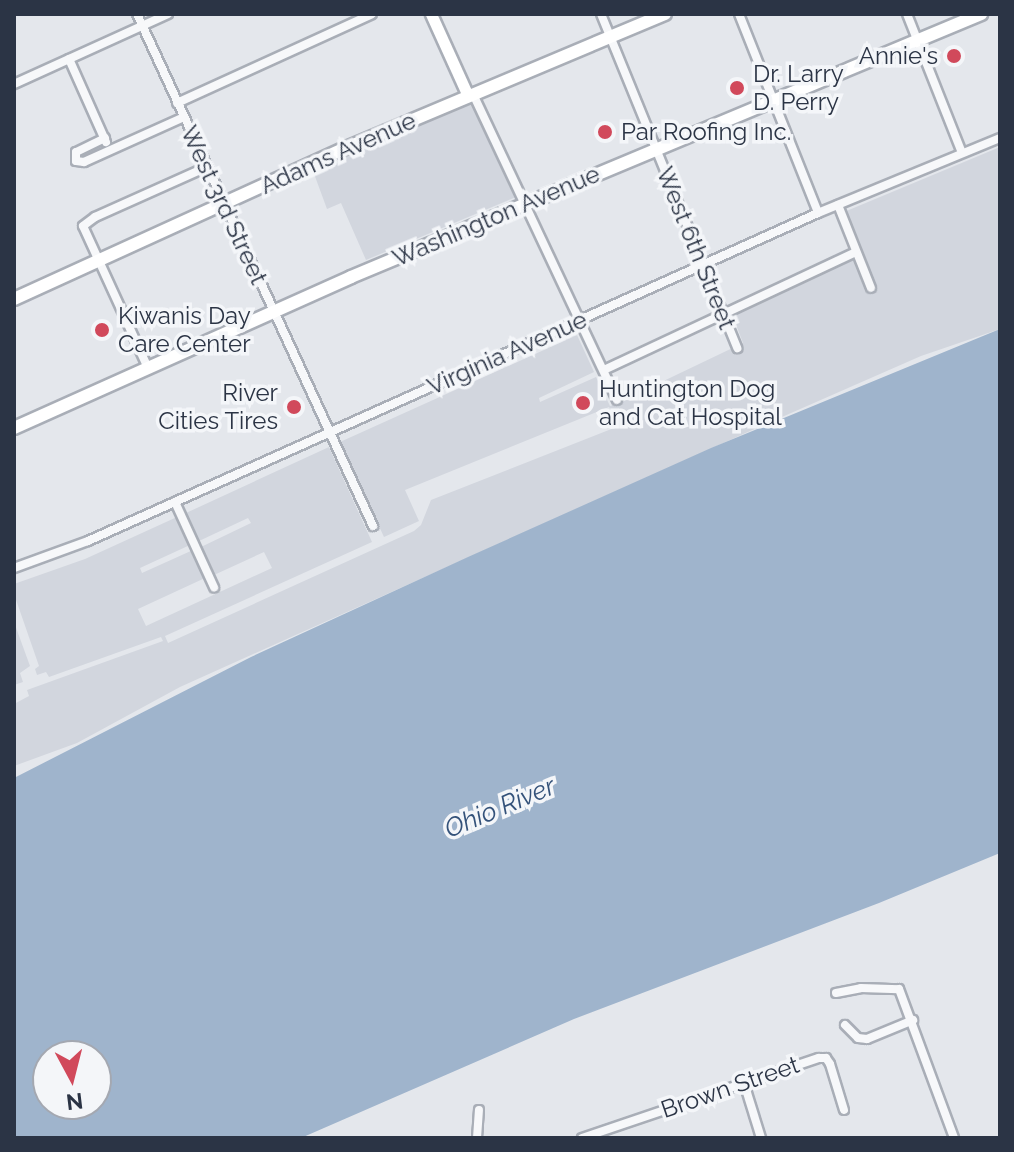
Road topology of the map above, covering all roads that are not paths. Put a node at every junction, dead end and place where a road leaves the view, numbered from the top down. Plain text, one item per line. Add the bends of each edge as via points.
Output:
1 (137, 14) edge
2 (168, 14) edge
3 (372, 14) edge
4 (431, 14) edge
5 (601, 14) edge
6 (665, 14) edge
7 (739, 14) edge
8 (907, 14) edge
9 (981, 14) edge
10 (142, 26) junction
11 (610, 37) junction
12 (917, 40) junction
13 (69, 59) junction
14 (14, 84) edge
15 (471, 95) junction
16 (774, 100) junction
17 (177, 103) junction
18 (184, 117) junction
19 (105, 138) junction
20 (1000, 138) edge
21 (657, 149) junction
22 (110, 150) junction
23 (962, 153) junction
24 (207, 167) junction
25 (224, 204) junction
26 (526, 204) junction
27 (838, 205) junction
28 (818, 213) junction
29 (856, 252) junction
30 (99, 262) junction
31 (703, 265) junction
32 (871, 288) dead end
33 (14, 299) edge
34 (274, 311) junction
35 (723, 315) junction
36 (581, 319) junction
37 (737, 348) dead end
38 (148, 368) junction
39 (604, 370) junction
40 (617, 400) dead end
41 (14, 428) edge
42 (330, 432) junction
43 (175, 502) junction
44 (373, 526) dead end
45 (14, 568) edge
46 (214, 587) dead end
47 (836, 993) dead end
48 (913, 1020) junction
49 (845, 1025) dead end
50 (744, 1083) junction
51 (479, 1110) dead end
52 (844, 1110) dead end
53 (477, 1138) edge
54 (582, 1138) edge
55 (761, 1138) edge
56 (954, 1138) edge

1 - 10 street, West 3rd Street
2 - 10 street
3 - 17 street
4 - 15 street
5 - 11 street, West 6th Street
6 - 11 main road, Adams Avenue
7 - 16 street
8 - 12 street
9 - 12 main road, Washington Avenue
10 - 13 street
10 - 17 street, West 3rd Street
11 - 15 main road, Adams Avenue
11 - 21 street, West 6th Street
12 - 16 main road, Washington Avenue
12 - 23 street
13 - 14 street
13 - 19 street
15 - 25 main road, Adams Avenue
15 - 26 street
16 - 21 main road, Washington Avenue
16 - 28 street
17 - 18 street, West 3rd Street
18 - 22 street
18 - 24 street, West 3rd Street
19 - 22 street
19 - 22 street via 76,152 75,159 82,163
20 - 23 street, Virginia Avenue
21 - 26 main road, Washington Avenue
21 - 31 street, West 6th Street
23 - 27 street, Virginia Avenue
24 - 25 street, West 3rd Street
24 - 30 street via 83,226
25 - 30 main road, Adams Avenue
25 - 34 street, West 3rd Street
26 - 34 main road, Washington Avenue
26 - 36 street
27 - 28 street, Virginia Avenue
27 - 29 street
28 - 31 street, Virginia Avenue
29 - 32 street
29 - 35 street
30 - 33 main road, Adams Avenue
30 - 38 street
31 - 35 street, West 6th Street
31 - 36 street, Virginia Avenue
34 - 38 main road, Washington Avenue
34 - 42 street, West 3rd Street
35 - 37 street, West 6th Street
35 - 39 street
36 - 39 street
36 - 42 street, Virginia Avenue
38 - 41 main road, Washington Avenue
39 - 40 street
42 - 43 street, Virginia Avenue
42 - 44 street, West 3rd Street
43 - 45 street, Virginia Avenue
43 - 46 street
47 - 48 street via 899,989
48 - 49 street via 867,1039
48 - 56 street
50 - 52 street, Brown Street via 826,1058
50 - 54 street, Brown Street
50 - 55 street
51 - 53 street

